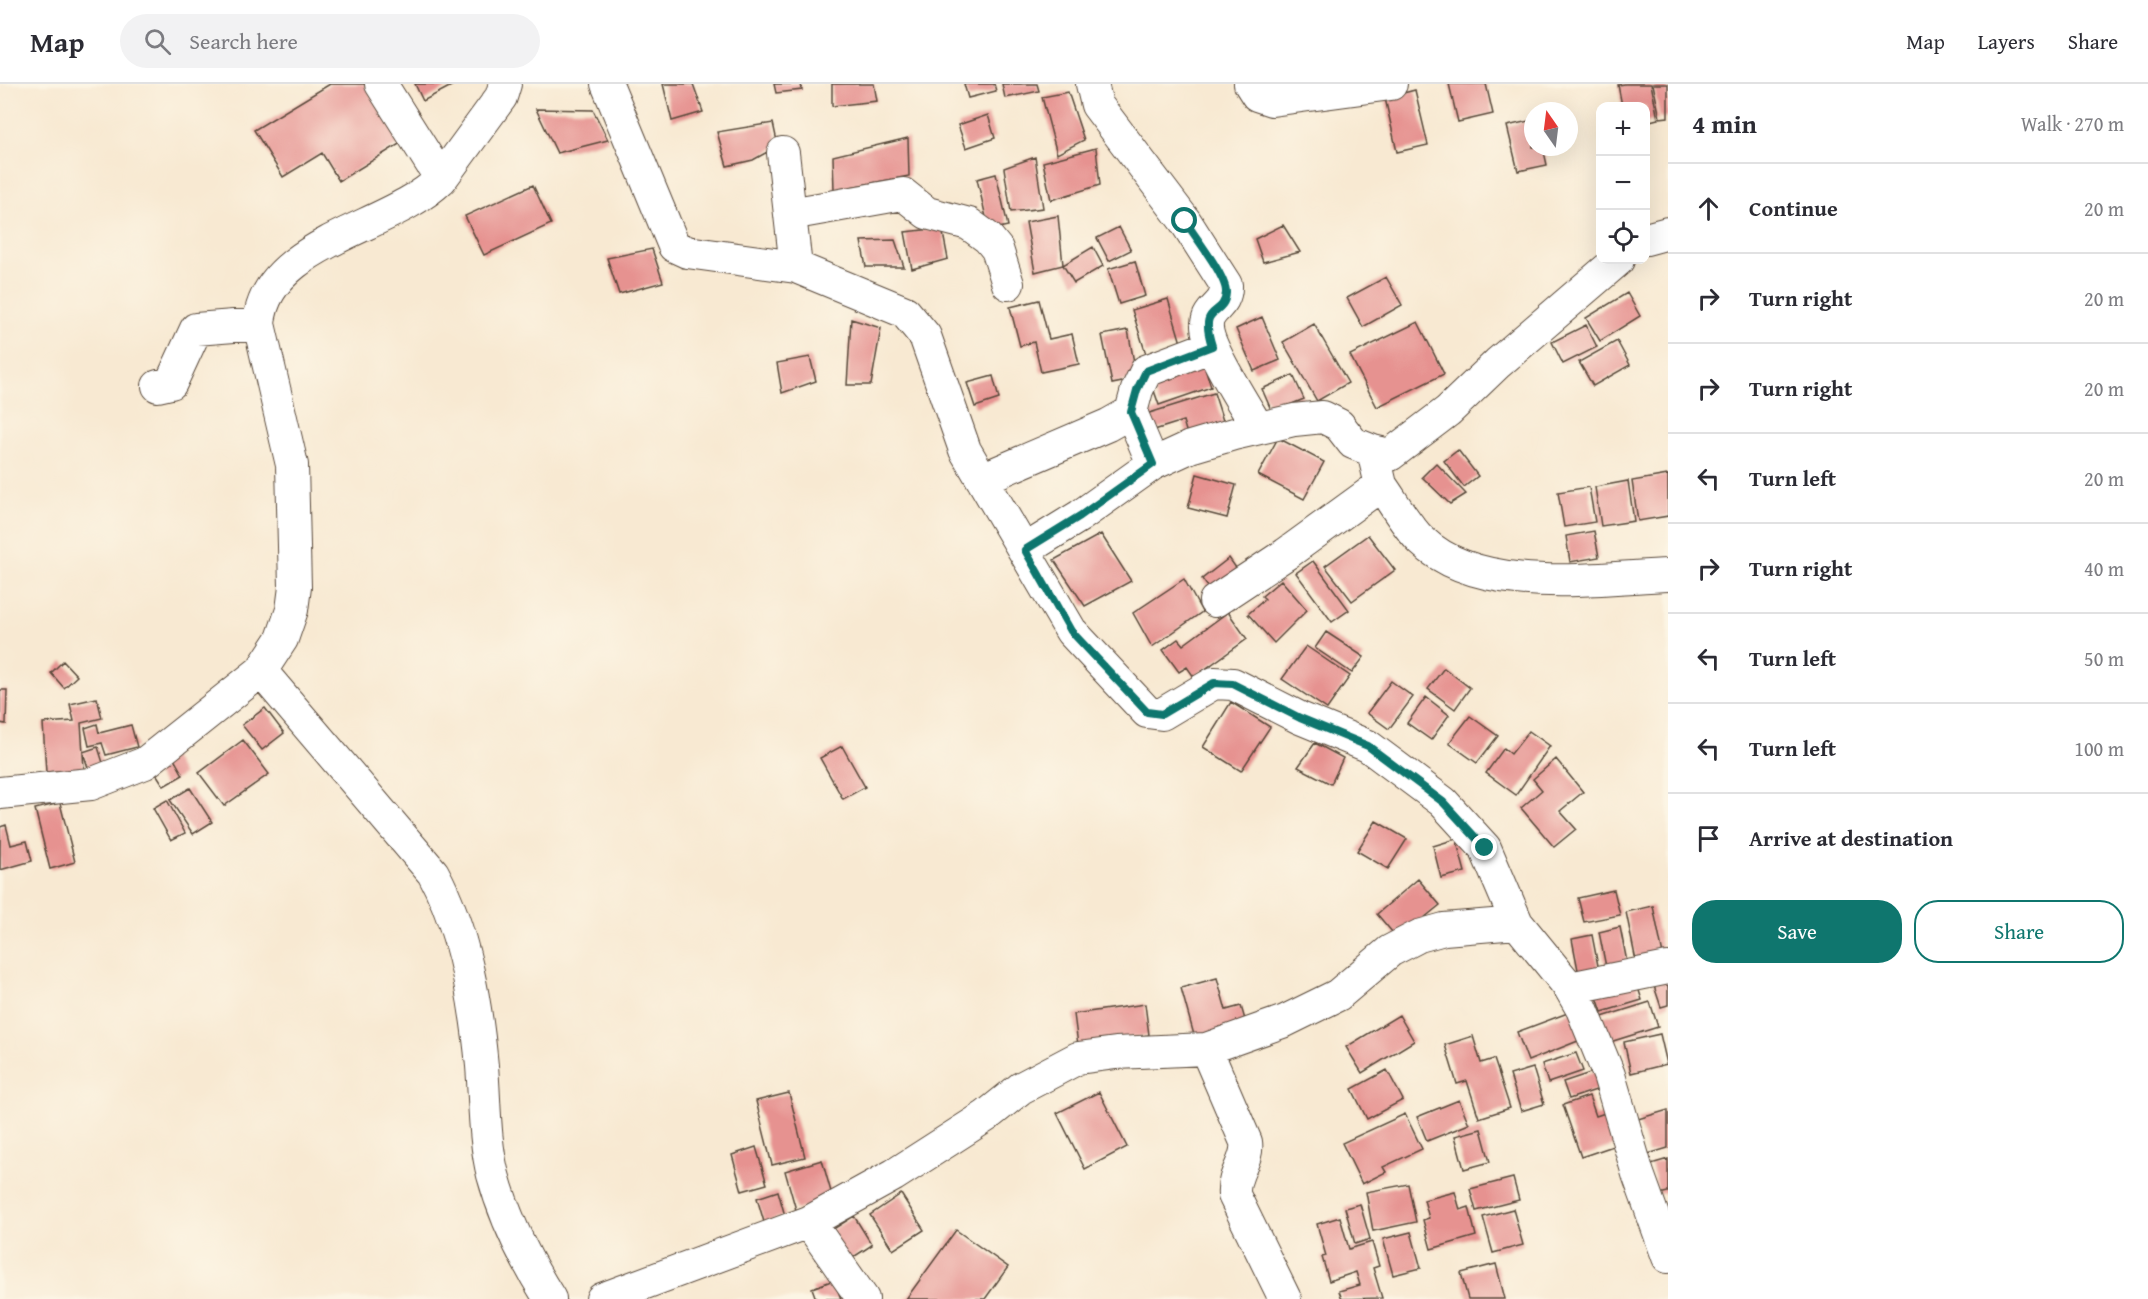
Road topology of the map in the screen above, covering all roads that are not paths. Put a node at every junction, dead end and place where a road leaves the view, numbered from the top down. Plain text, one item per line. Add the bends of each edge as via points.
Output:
1 (381, 84) edge
2 (506, 84) edge
3 (607, 84) edge
4 (1092, 84) edge
5 (1250, 84) edge
6 (1391, 84) edge
7 (783, 153) dead end
8 (441, 179) junction
9 (790, 214) junction
10 (1668, 233) edge
11 (1650, 238) edge
12 (1613, 264) edge
13 (796, 267) junction
14 (1008, 284) dead end
15 (260, 324) junction
16 (1212, 346) junction
17 (158, 386) dead end
18 (1131, 412) junction
19 (1258, 428) junction
20 (1373, 451) junction
21 (1153, 464) junction
22 (982, 479) junction
23 (1381, 485) junction
24 (1025, 550) junction
25 (1668, 575) edge
26 (1215, 601) dead end
27 (261, 671) junction
28 (0, 793) edge
29 (1517, 923) junction
30 (1668, 968) edge
31 (1570, 988) junction
32 (1206, 1049) junction
33 (808, 1222) junction
34 (1668, 1257) edge
35 (550, 1299) edge
36 (602, 1299) edge
37 (863, 1299) edge
38 (1285, 1299) edge

1 - 8 street
2 - 8 street via 501,97
3 - 13 street via 674,246 687,252
4 - 16 street via 1097,105 1185,221 1226,285 1223,302 1208,318 1206,328
5 - 6 street via 1257,95 1272,100
7 - 9 street
8 - 15 street via 408,204 294,264 270,289 261,307
9 - 13 street
9 - 14 street via 903,194 927,213 969,224 988,238 997,249
10 - 11 street
12 - 20 street via 1438,420 1390,455
13 - 22 street via 905,312 913,321 925,336 965,450
15 - 17 street via 196,329 171,383
15 - 27 street via 292,465 295,531 292,610 282,639
16 - 18 street via 1146,371
16 - 19 street
18 - 21 street
18 - 22 street
19 - 20 street via 1323,417 1339,425 1353,443
19 - 21 street via 1190,447
20 - 23 street
21 - 24 street
22 - 24 street
23 - 25 street via 1421,541 1465,566 1505,576 1553,580
23 - 26 street
24 - 29 street via 1071,631 1147,712 1162,714 1205,687 1224,682 1368,746 1443,802 1485,848
27 - 28 street via 145,763 91,784
27 - 35 street via 433,873 442,891 457,928 471,992 493,1175 527,1263
29 - 31 street
29 - 32 street via 1419,936 1390,951 1338,995 1284,1021
30 - 31 street
31 - 34 street via 1609,1075
32 - 33 street via 1078,1058 1021,1088 986,1116 894,1175
32 - 38 street via 1246,1142 1247,1150 1233,1182 1234,1195
33 - 36 street
33 - 37 street

